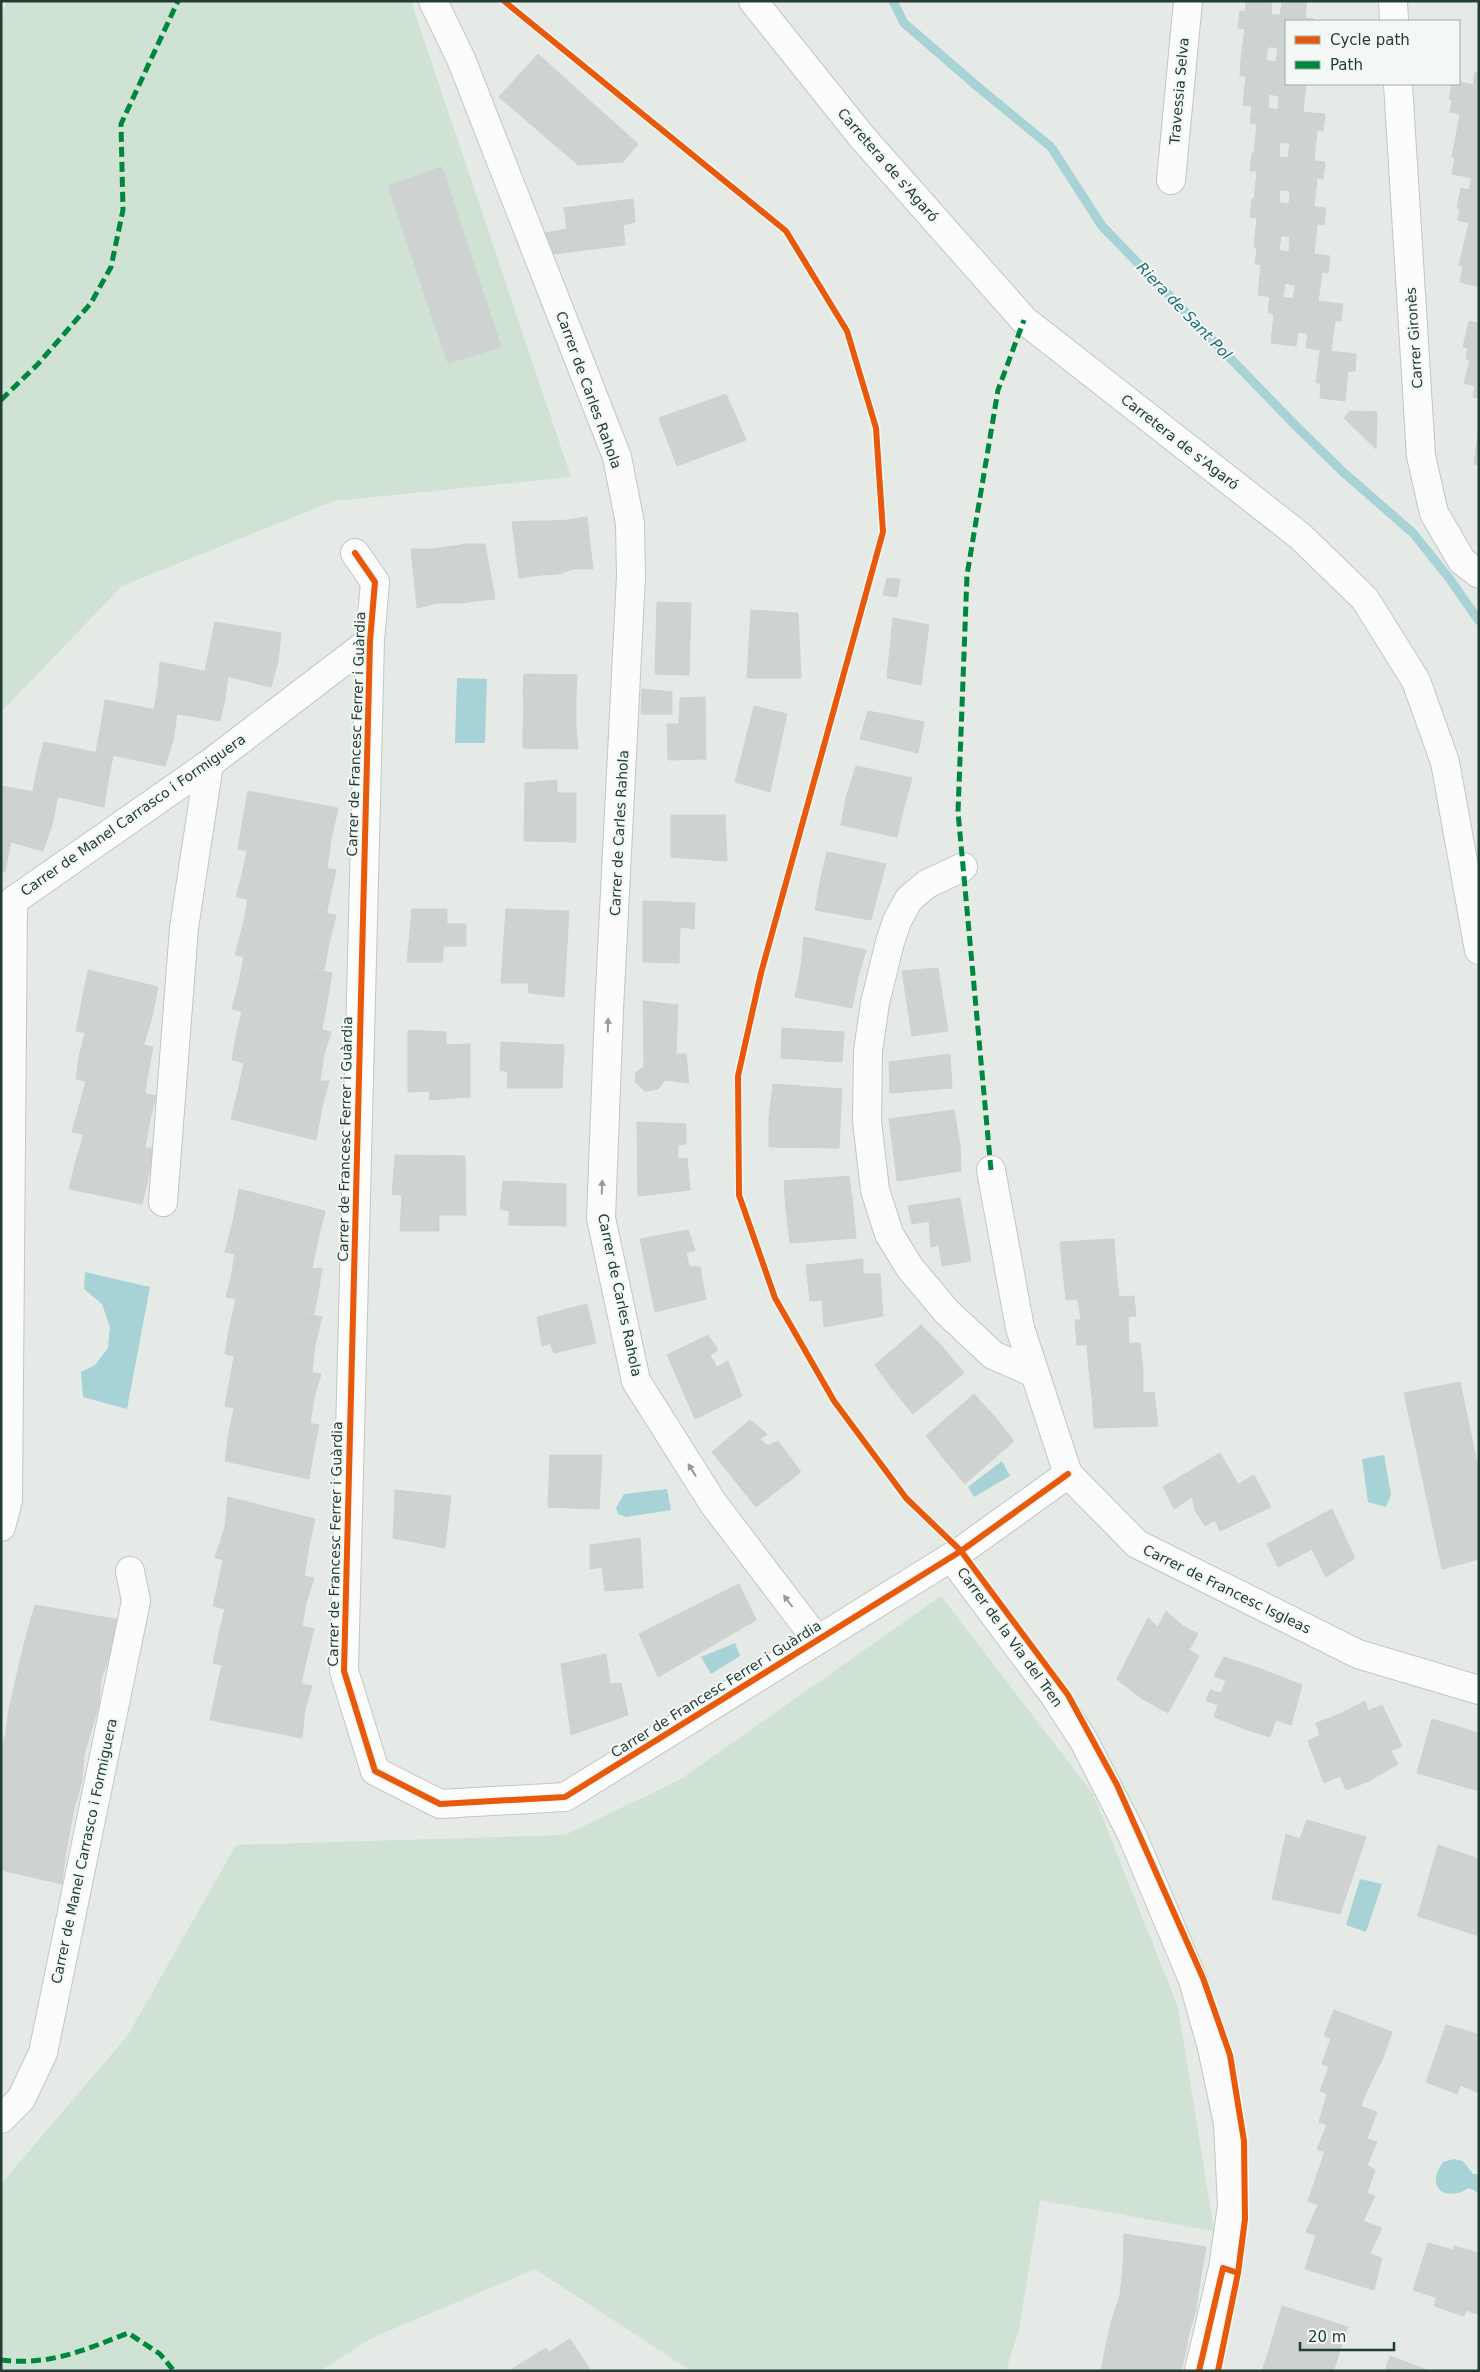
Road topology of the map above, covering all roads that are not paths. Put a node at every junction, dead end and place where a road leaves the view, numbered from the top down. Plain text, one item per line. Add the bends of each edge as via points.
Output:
1 (433, 1) edge
2 (753, 1) edge
3 (1188, 1) edge
4 (1393, 1) edge
5 (1394, 20) edge
6 (1398, 85) edge
7 (1171, 180) dead end
8 (356, 553) dead end
9 (1479, 574) edge
10 (370, 641) junction
11 (209, 764) junction
12 (963, 867) dead end
13 (1479, 950) edge
14 (991, 1170) dead end
15 (163, 1202) dead end
16 (1034, 1373) junction
17 (1068, 1474) junction
18 (1, 1527) edge
19 (951, 1557) junction
20 (130, 1571) dead end
21 (817, 1640) junction
22 (1479, 1690) edge
23 (1, 2119) edge
24 (1199, 2371) edge

21 -> 1 street, Carrer de Carles Rahola via 713,1503 636,1381 601,1218 630,595 630,523 617,457 461,59
2 - 13 street, Carretera de s'Agaró via 862,137 1024,320 1300,536 1365,599 1416,680 1445,762
3 - 7 street, Travessia Selva
4 - 5 street
6 - 9 street, Carrer Gironès via 1421,456 1434,513 1462,561
8 - 10 street, Carrer de Francesc Ferrer i Guàrdia via 375,582
10 - 11 street, Carrer de Manel Carrasco i Formiguera
10 - 21 street, Carrer de Francesc Ferrer i Guàrdia via 344,1671 375,1771 440,1804 565,1797
11 - 15 street via 184,928
11 - 18 street, Carrer de Manel Carrasco i Formiguera via 13,901 8,1500
12 - 16 street via 927,884 909,899 890,942 874,1003 868,1052 867,1121 874,1190 889,1234 910,1268 947,1312 993,1354
14 - 16 street, Carrer de Francesc Isgleas via 1020,1328
16 - 17 street, Carrer de Francesc Isgleas
17 - 19 street, Carrer de Francesc Ferrer i Guàrdia
17 - 22 street, Carrer de Francesc Isgleas via 1137,1544 1358,1654
19 - 21 street, Carrer de Francesc Ferrer i Guàrdia
19 - 24 street, Carrer de la Via del Tren via 1054,1695 1084,1742 1132,1835 1193,1980 1228,2123 1232,2206 1223,2268
20 - 23 street, Carrer de Manel Carrasco i Formiguera via 136,1601 43,2053 21,2099

